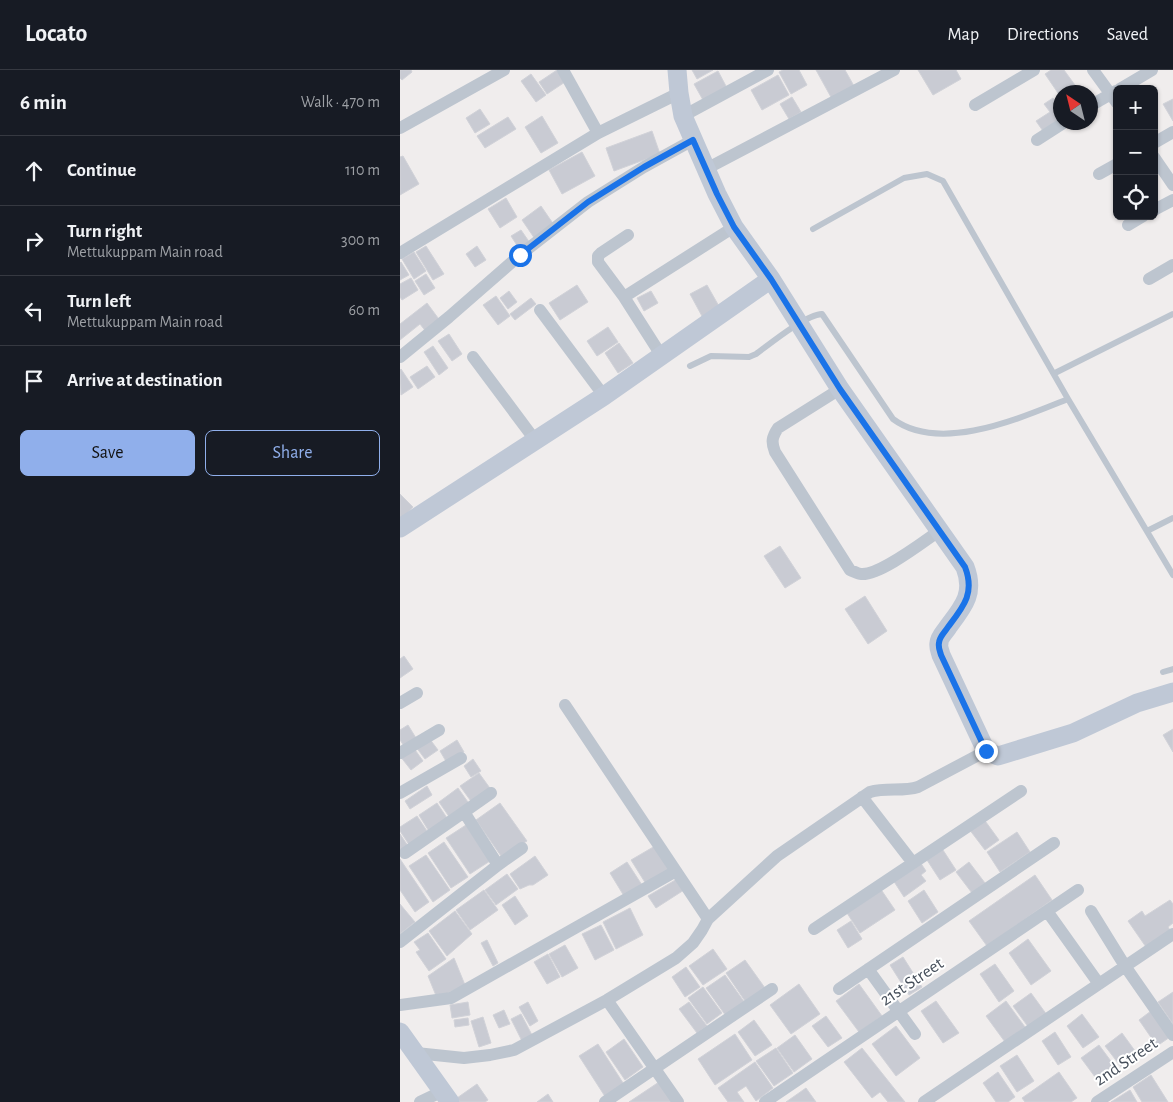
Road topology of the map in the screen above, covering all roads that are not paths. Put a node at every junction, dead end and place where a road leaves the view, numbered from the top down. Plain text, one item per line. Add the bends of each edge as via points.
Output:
1 (504, 70) edge
2 (562, 70) edge
3 (677, 70) edge
4 (768, 70) edge
5 (894, 70) edge
6 (1034, 70) edge
7 (1093, 70) edge
8 (1152, 70) edge
9 (1130, 85) edge
10 (1113, 91) edge
11 (679, 93) junction
12 (1113, 95) edge
13 (1098, 102) edge
14 (975, 105) dead end
15 (683, 116) junction
16 (400, 128) edge
17 (1053, 129) edge
18 (1173, 132) edge
19 (598, 133) junction
20 (693, 140) junction
21 (1037, 140) dead end
22 (1158, 140) edge
23 (1158, 164) edge
24 (1113, 166) edge
25 (706, 169) junction
26 (1099, 174) dead end
27 (1173, 185) edge
28 (1173, 200) edge
29 (1158, 208) edge
30 (1136, 220) edge
31 (1128, 225) dead end
32 (734, 227) junction
33 (813, 229) dead end
34 (628, 235) dead end
35 (400, 252) edge
36 (1173, 265) edge
37 (771, 279) junction
38 (1149, 279) dead end
39 (624, 297) junction
40 (540, 310) dead end
41 (1173, 314) edge
42 (799, 324) junction
43 (661, 355) junction
44 (400, 357) edge
45 (473, 357) dead end
46 (690, 366) dead end
47 (1055, 373) junction
48 (840, 389) junction
49 (604, 396) junction
50 (1068, 399) junction
51 (535, 440) junction
52 (1173, 518) edge
53 (400, 528) edge
54 (939, 531) junction
55 (1147, 531) junction
56 (1173, 575) edge
57 (1173, 669) edge
58 (1163, 672) dead end
59 (1173, 692) edge
60 (417, 693) dead end
61 (400, 703) edge
62 (565, 705) dead end
63 (439, 730) dead end
64 (986, 751) junction
65 (400, 753) edge
66 (461, 758) dead end
67 (1021, 791) dead end
68 (400, 793) edge
69 (491, 793) dead end
70 (862, 797) junction
71 (464, 812) junction
72 (1054, 843) dead end
73 (522, 848) dead end
74 (405, 853) dead end
75 (913, 863) junction
76 (498, 864) junction
77 (676, 871) junction
78 (1078, 890) dead end
79 (1047, 911) junction
80 (1091, 911) dead end
81 (708, 919) junction
82 (814, 928) dead end
83 (1173, 934) edge
84 (400, 942) edge
85 (1125, 966) junction
86 (868, 969) junction
87 (1099, 984) junction
88 (772, 989) dead end
89 (839, 989) dead end
90 (607, 1000) junction
91 (400, 1005) edge
92 (898, 1012) junction
93 (400, 1032) edge
94 (915, 1034) dead end
95 (1173, 1035) edge
96 (1173, 1052) edge
97 (416, 1054) junction
98 (655, 1068) junction
99 (446, 1097) edge
100 (420, 1102) edge
101 (605, 1102) edge
102 (678, 1102) edge
103 (766, 1102) edge
104 (924, 1102) edge
105 (1098, 1102) edge

1 - 16 street
2 - 19 street
3 - 11 main road
4 - 15 street
5 - 25 street
6 - 14 street
7 - 10 street
8 - 9 street
11 - 15 main road
11 - 19 street
12 - 13 street
15 - 20 main road
17 - 21 street
18 - 22 street
19 - 35 street
20 - 25 main road
20 - 44 street via 644,167 582,208 520,255
23 - 27 street
24 - 26 street
25 - 32 main road
28 - 29 street
30 - 31 street
32 - 37 main road
32 - 39 street
33 - 47 lane via 904,178 927,174 943,181
34 - 39 street via 600,253 597,259
36 - 38 street
37 - 42 main road
37 - 43 main road
39 - 43 street
40 - 49 street
41 - 47 lane
42 - 46 lane via 756,354 711,356
42 - 48 main road
42 - 50 lane via 822,314 893,419 909,430 950,435 1018,418
43 - 49 main road
45 - 51 street
47 - 50 lane
48 - 54 main road
48 - 54 street via 778,428 772,445 850,570 861,574 884,568
49 - 51 main road
50 - 55 lane
51 - 53 main road
52 - 55 lane
54 - 64 main road via 965,567 969,591 964,607 938,644
55 - 56 lane
57 - 58 lane
59 - 64 main road via 1137,703 1073,733 998,756
60 - 61 street
62 - 77 street
63 - 65 street
64 - 70 street via 911,790 880,789
66 - 68 street
67 - 75 street
69 - 71 street
70 - 75 street
70 - 81 street via 777,856
71 - 74 street
71 - 76 street
72 - 86 street
73 - 76 street
75 - 82 street
76 - 84 street
77 - 81 street
77 - 91 street via 451,998
78 - 79 street, 21st Street
79 - 87 street
79 - 92 street, 21st Street
80 - 85 street
81 - 90 street via 693,943 676,958
83 - 85 street
85 - 87 street
85 - 95 street
86 - 89 street
86 - 92 street
87 - 104 street
88 - 98 street
90 - 97 street via 514,1050 464,1058
90 - 98 street
92 - 94 street
92 - 103 street, 21st Street
93 - 97 main road
96 - 105 street, 2nd Street
97 - 99 main road
98 - 101 street
98 - 102 street
99 - 100 street

